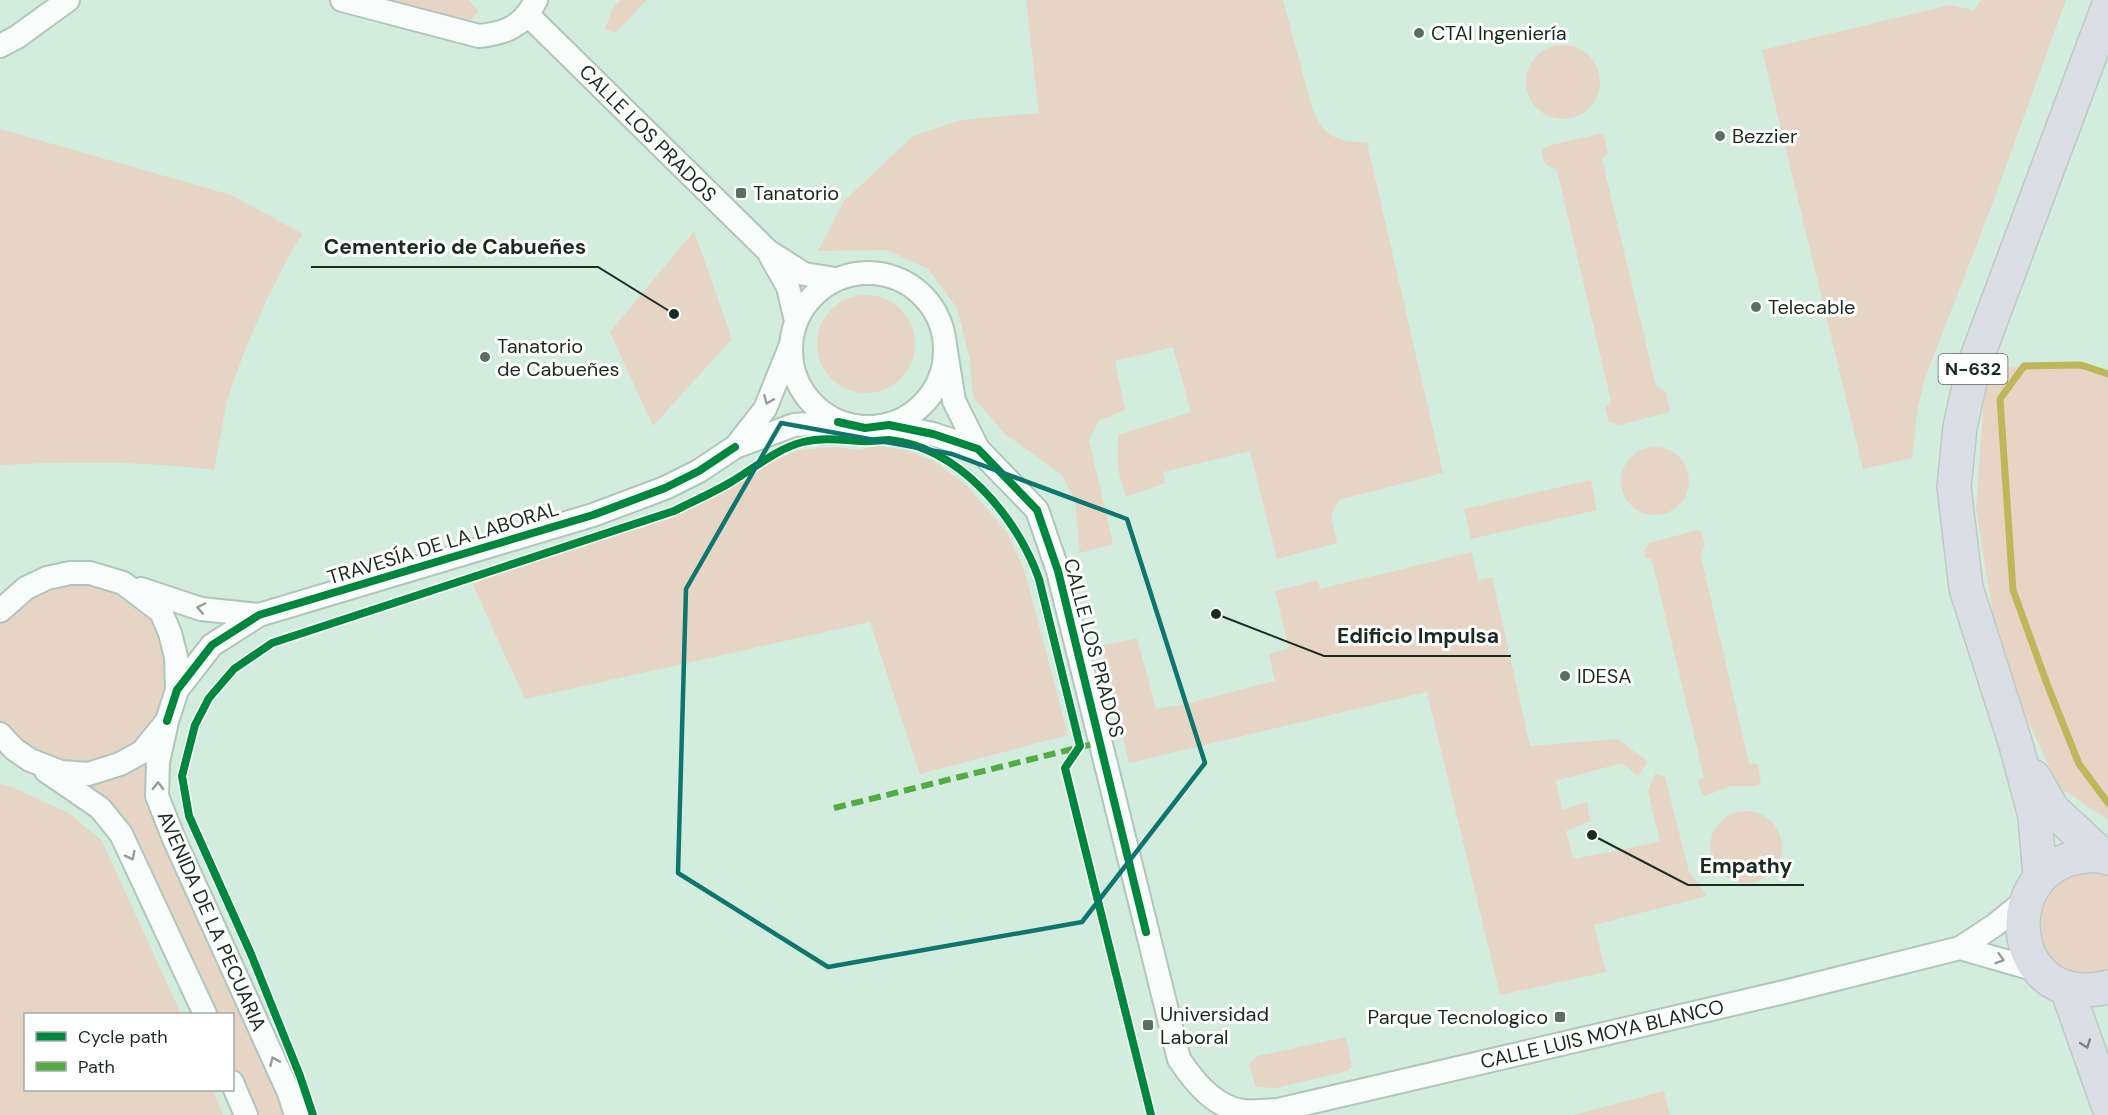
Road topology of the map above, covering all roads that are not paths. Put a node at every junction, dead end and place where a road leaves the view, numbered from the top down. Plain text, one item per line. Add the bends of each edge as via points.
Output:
1 (68, 0) edge
2 (342, 0) edge
3 (2108, 7) edge
4 (532, 8) edge
5 (0, 46) edge
6 (768, 251) junction
7 (836, 279) junction
8 (796, 321) junction
9 (945, 345) junction
10 (790, 347) junction
11 (838, 422) junction
12 (889, 425) junction
13 (735, 447) junction
14 (978, 449) junction
15 (123, 584) junction
16 (0, 611) edge
17 (259, 615) junction
18 (177, 690) junction
19 (167, 721) junction
20 (0, 734) edge
21 (2016, 745) junction
22 (30, 760) junction
23 (0, 761) edge
24 (2106, 857) edge
25 (2034, 888) junction
26 (1960, 948) junction
27 (2053, 980) junction
28 (2108, 987) edge
29 (205, 1013) edge
30 (234, 1087) edge
31 (2108, 1105) edge
32 (1244, 1111) joint
33 (246, 1115) edge
34 (296, 1115) edge

1 - 5 street
2 - 4 street via 479,36 501,33
3 - 21 highway, N-632 via 1973,368 1959,427 1954,487 1966,588
4 - 6 street, CALLE LOS PRADOS
6 - 7 street, CALLE LOS PRADOS via 804,274
6 - 8 street, CALLE LOS PRADOS via 788,287
7 - 8 street via 811,294
7 - 9 street via 865,272 882,273 907,283 932,307
8 - 10 street
9 - 12 street via 938,383 929,398 915,412
9 - 14 street, CALLE LOS PRADOS via 954,401
10 - 11 street via 794,375 808,400
10 -> 13 street, TRAVESÍA DE LA LABORAL via 765,409
11 - 12 street via 866,428
11 - 13 street, TRAVESÍA DE LA LABORAL via 794,425
12 - 14 street, CALLE LOS PRADOS
13 - 17 street, TRAVESÍA DE LA LABORAL via 665,488 593,515
14 - 32 street, CALLE LOS PRADOS via 1036,510 1058,571 1179,1059 1210,1097
15 - 16 street, TRAVESÍA DE LA LABORAL via 90,573 70,573 26,588
17 -> 15 street, TRAVESÍA DE LA LABORAL via 201,609
15 - 18 street via 160,612 176,657
17 - 18 street, TRAVESÍA DE LA LABORAL via 212,645
18 - 19 street, AVENIDA DE LA PECUARIA
19 - 22 street via 142,752 88,774 61,772
34 -> 19 street, AVENIDA DE LA PECUARIA via 157,796 158,762
20 - 22 street
21 - 24 highway, N-632 via 2053,810
21 - 25 highway, N-632 via 2035,816
22 - 23 street
22 -> 29 street via 100,808 121,834
24 - 25 highway via 2080,856 2058,863
25 - 26 street, CALLE LUIS MOYA BLANCO via 1995,925
25 - 27 highway via 2023,919 2023,938 2030,956
26 -> 27 street
26 - 32 street, CALLE LUIS MOYA BLANCO via 1388,1085 1278,1110
27 - 28 highway via 2098,991
27 -> 31 highway
30 - 33 street

